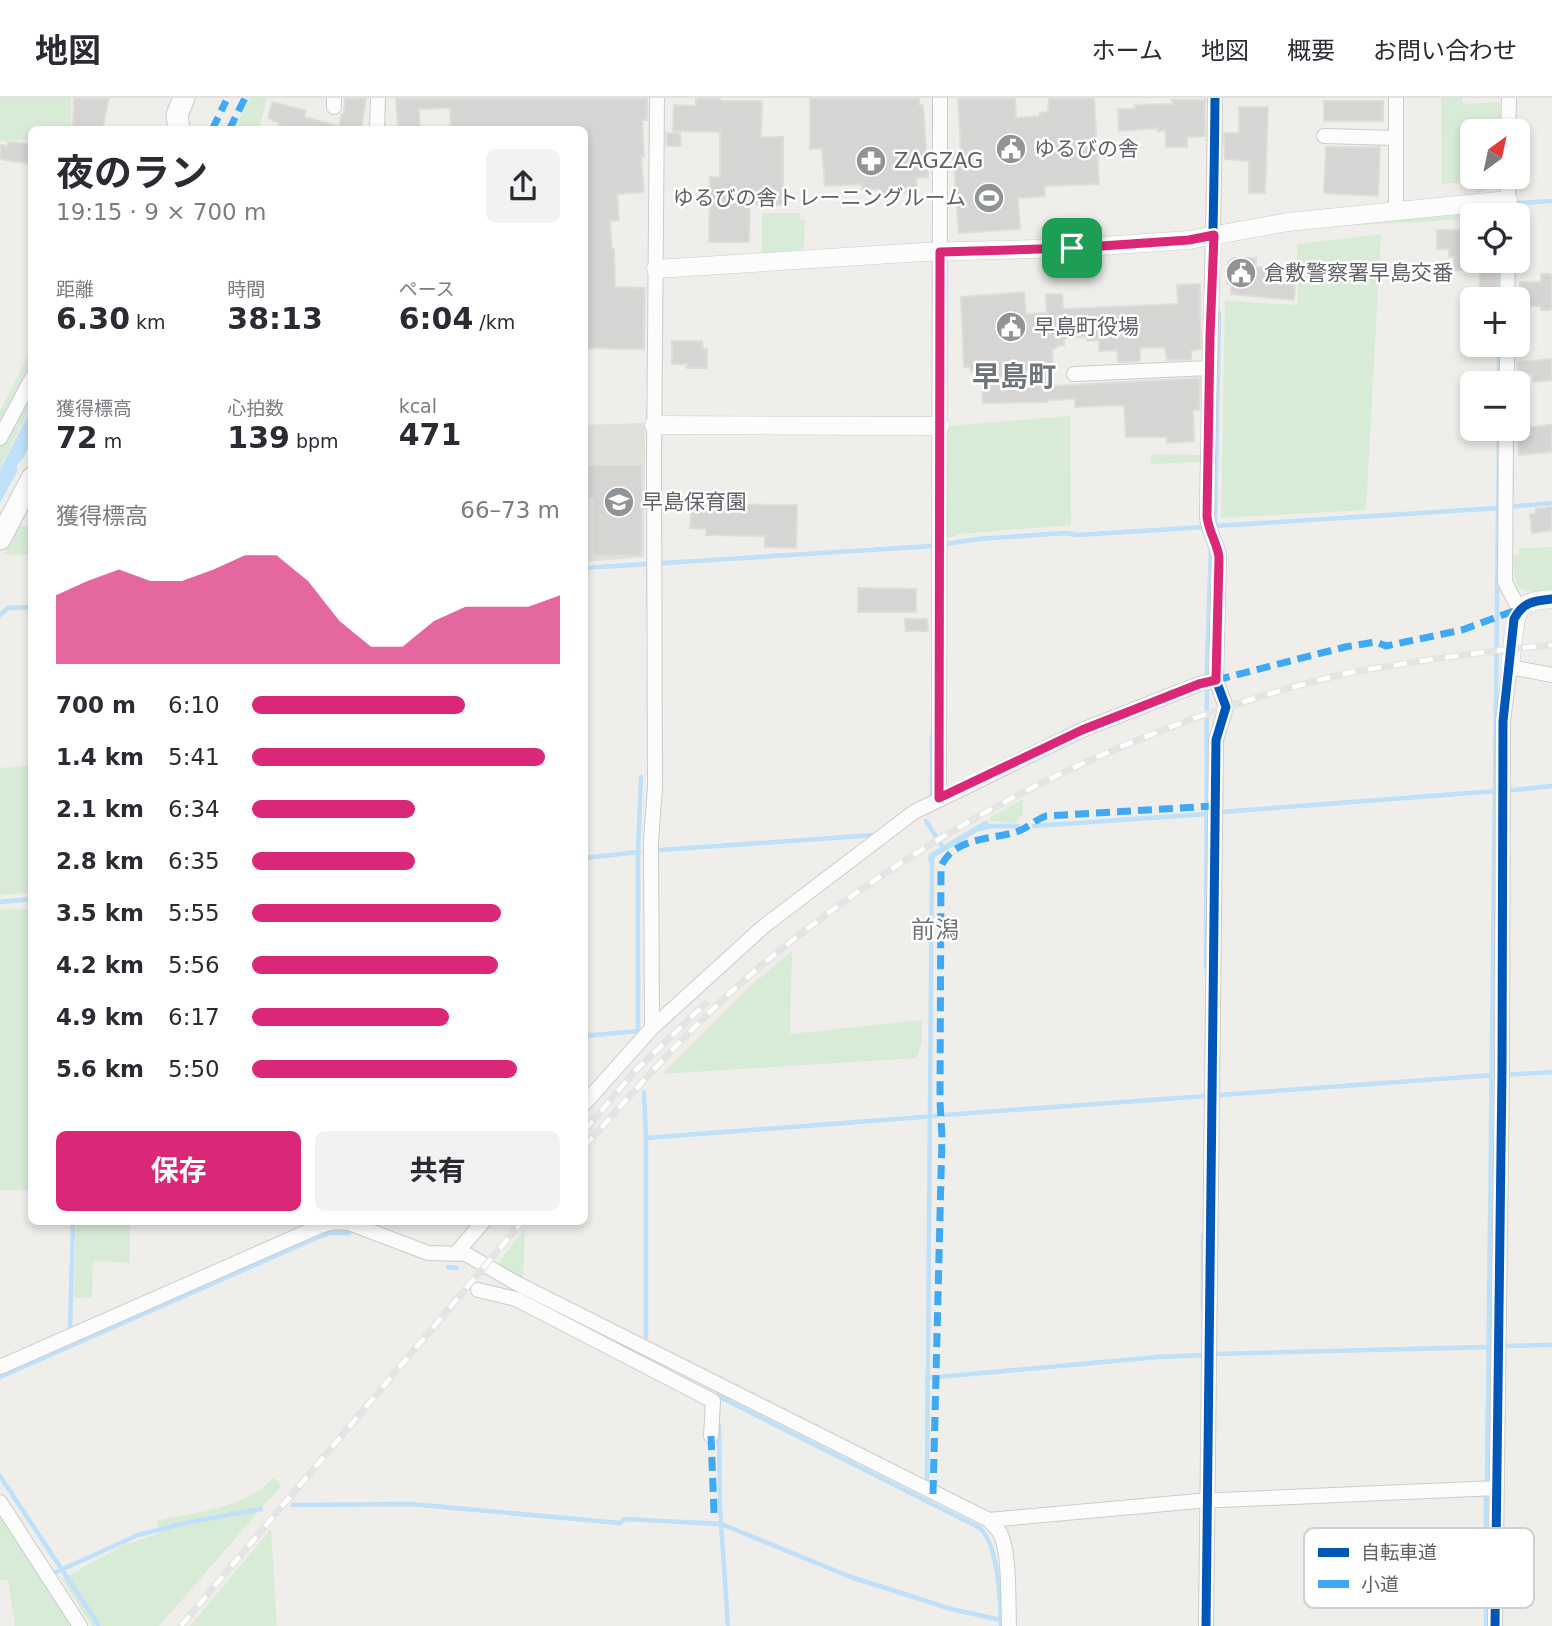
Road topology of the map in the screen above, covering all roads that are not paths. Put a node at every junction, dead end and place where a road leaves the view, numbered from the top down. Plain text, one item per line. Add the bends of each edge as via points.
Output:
1 (184, 98) edge
2 (378, 98) edge
3 (657, 98) edge
4 (940, 98) edge
5 (1215, 98) edge
6 (1396, 98) edge
7 (1509, 98) edge
8 (1508, 119) edge
9 (174, 126) edge
10 (377, 126) edge
11 (1324, 136) dead end
12 (1396, 138) junction
13 (1460, 210) edge
14 (1396, 212) junction
15 (1214, 235) junction
16 (940, 252) junction
17 (656, 269) junction
18 (1209, 368) junction
19 (1074, 374) dead end
20 (28, 386) edge
21 (654, 425) junction
22 (940, 426) junction
23 (0, 438) edge
24 (1506, 441) edge
25 (28, 486) edge
26 (0, 539) edge
27 (1552, 599) edge
28 (1519, 609) junction
29 (1512, 652) junction
30 (1552, 675) edge
31 (1209, 681) junction
32 (934, 801) junction
33 (652, 1028) junction
34 (588, 1100) edge
35 (324, 1225) edge
36 (363, 1225) edge
37 (480, 1225) edge
38 (457, 1252) junction
39 (478, 1290) dead end
40 (519, 1293) junction
41 (0, 1367) edge
42 (712, 1392) junction
43 (711, 1436) dead end
44 (1497, 1488) junction
45 (1203, 1501) junction
46 (0, 1503) edge
47 (989, 1520) junction
48 (1496, 1528) edge
49 (1495, 1608) edge
50 (80, 1626) edge
51 (1009, 1626) edge
52 (1206, 1626) edge
53 (1495, 1626) edge

1 - 9 main road
2 - 10 street
3 - 17 street
4 - 16 street
5 - 15 street
6 - 12 street
7 - 8 street
11 - 12 street
12 - 14 street
13 - 14 street
14 - 15 street via 1288,222
15 - 16 street via 1072,248
15 - 18 street
16 - 17 street
16 - 22 street
17 - 21 street
18 - 19 street
18 - 31 street via 1211,533 1219,557
20 - 23 street
21 - 22 street
21 - 33 street
22 - 32 street
24 - 28 street via 1505,582
25 - 26 main road
27 - 28 street via 1532,601
28 - 29 street
29 - 30 street
29 - 44 street via 1503,722
31 - 32 street via 1082,730
31 - 45 street via 1226,707 1216,740
32 - 33 street via 891,828 763,926
33 - 34 street
35 - 41 street
36 - 38 street via 428,1253
37 - 38 street
38 - 40 street
39 - 40 street
40 - 42 street
42 - 43 street
42 - 47 street
44 - 45 street
44 - 48 street
45 - 47 street
45 - 52 street
46 - 50 street
47 - 51 street via 1000,1533
49 - 53 street

